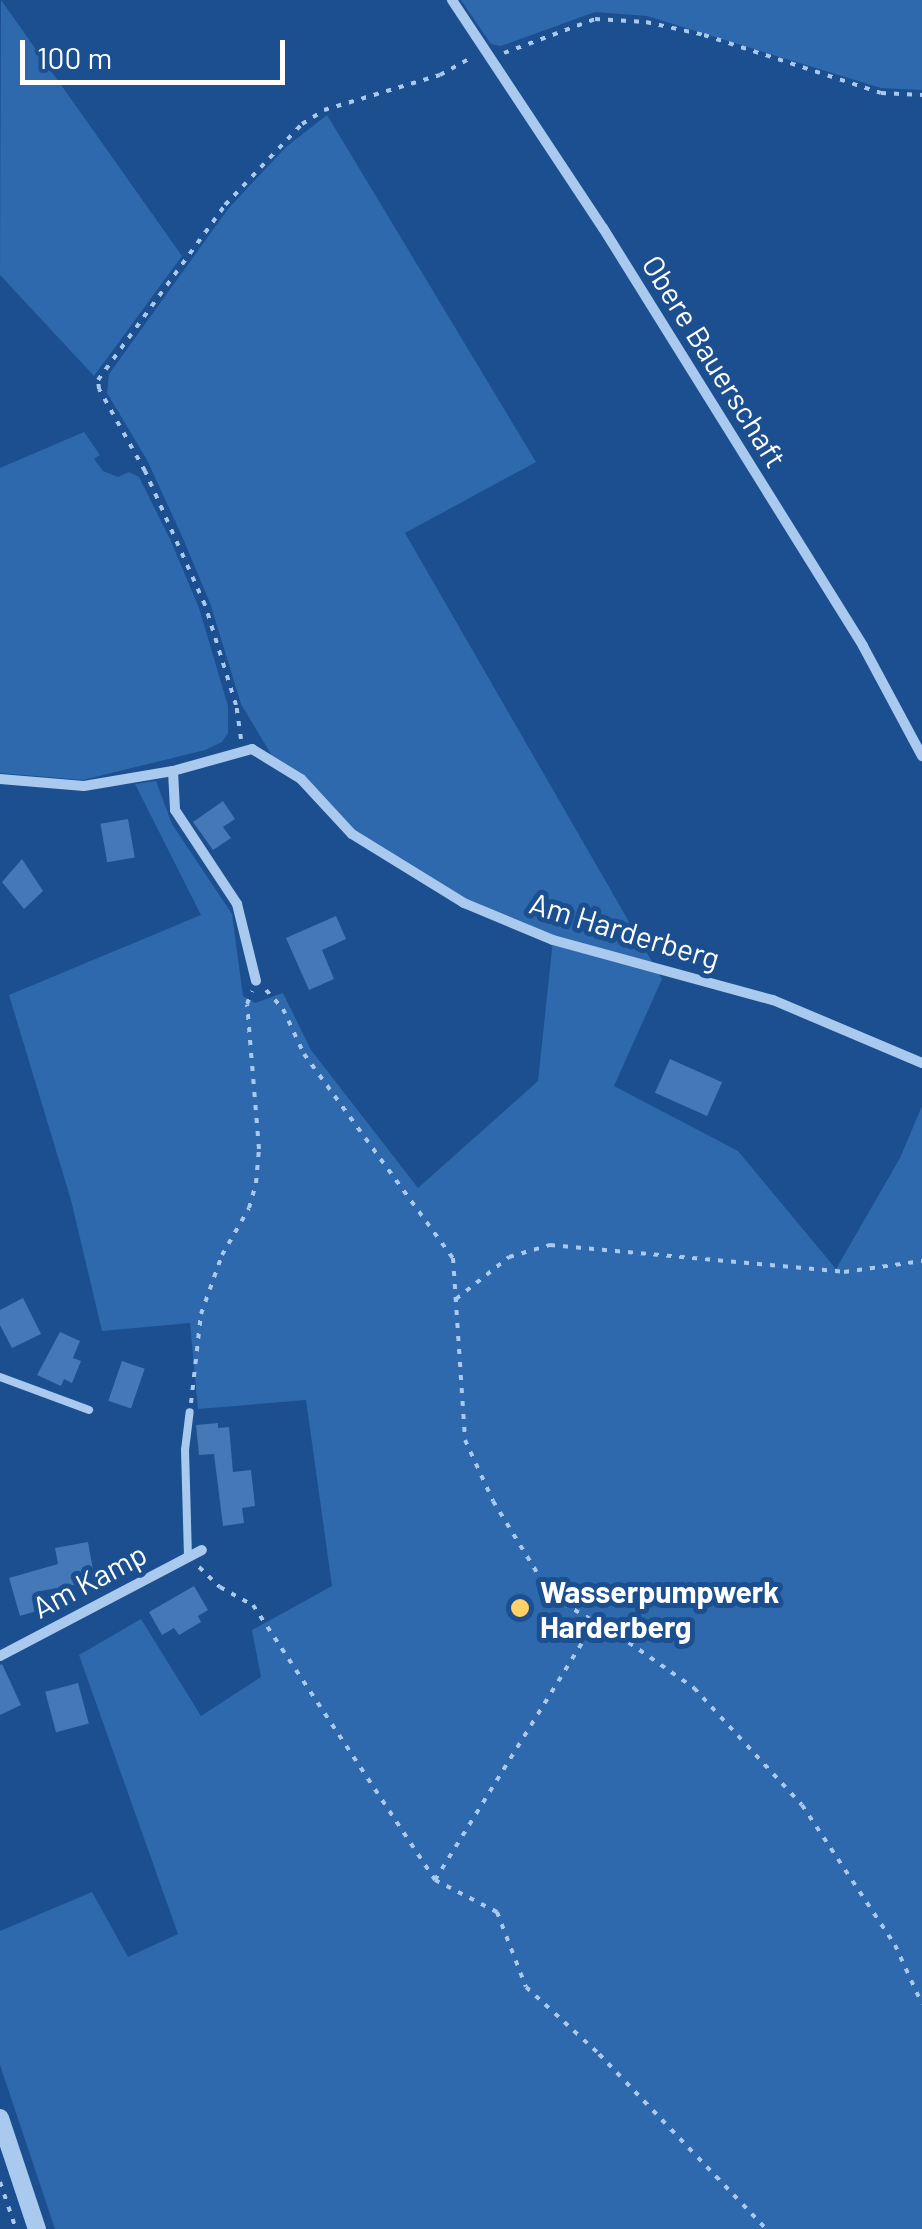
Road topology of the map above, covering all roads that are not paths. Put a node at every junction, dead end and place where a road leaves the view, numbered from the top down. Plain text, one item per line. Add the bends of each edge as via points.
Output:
1 (452, 0) edge
2 (922, 756) edge
3 (173, 771) junction
4 (0, 779) edge
5 (256, 981) road end
6 (922, 1062) edge
7 (0, 1376) edge
8 (89, 1410) dead end
9 (190, 1412) road end
10 (202, 1550) dead end
11 (188, 1557) junction
12 (0, 1656) edge
13 (0, 2118) edge
14 (38, 2229) edge

1 - 2 street, Obere Bauerschaft via 864,646
3 - 4 street via 84,786
3 - 5 street via 175,810 237,904
3 - 6 street, Am Harderberg via 242,748 263,753 301,780 352,834 464,903 553,940 772,1000
7 - 8 lane
9 - 11 lane
10 - 11 street, Am Kamp
11 - 12 street, Am Kamp
13 - 14 street

